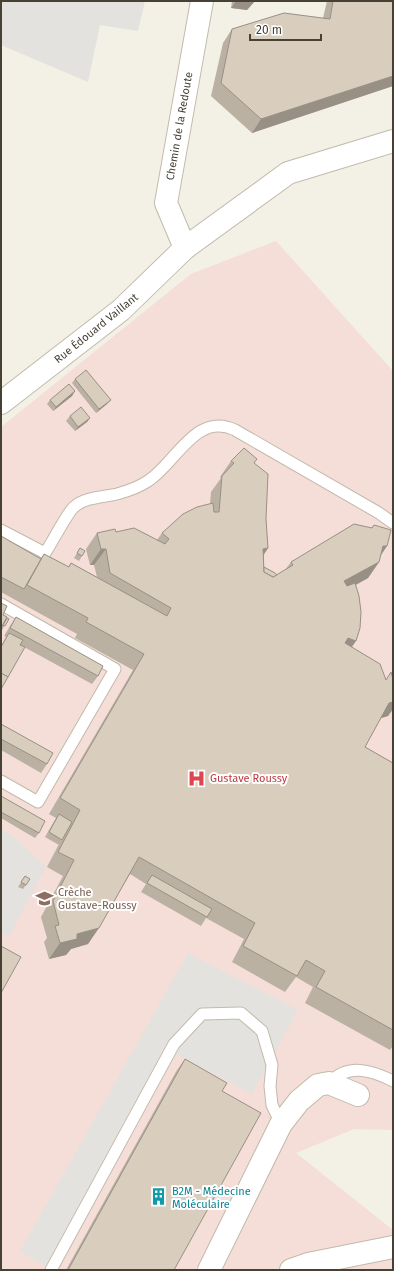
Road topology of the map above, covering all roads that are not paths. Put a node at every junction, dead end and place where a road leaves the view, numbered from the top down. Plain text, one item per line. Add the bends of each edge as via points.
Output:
1 (202, 1) edge
2 (393, 141) edge
3 (185, 248) junction
4 (1, 403) edge
5 (393, 523) edge
6 (1, 530) edge
7 (1, 604) edge
8 (1, 781) edge
9 (393, 1081) edge
10 (329, 1083) junction
11 (358, 1095) dead end
12 (281, 1124) junction
13 (393, 1247) edge
14 (51, 1270) edge
15 (209, 1270) edge
16 (291, 1270) edge

1 - 3 street, Chemin de la Redoute via 166,203
2 - 3 street, Rue Édouard Vaillant via 288,173
3 - 4 street, Rue Édouard Vaillant via 121,310
5 - 6 lane via 276,454 221,425 205,428 198,433 160,473 147,482 130,490 93,498 73,507 45,553
7 - 8 lane via 115,669 38,802
9 - 10 lane via 362,1069 336,1076
10 - 11 street
10 - 12 street via 318,1085 309,1092
12 - 14 lane via 272,1105 272,1065 262,1031 240,1013 202,1014 174,1044
12 - 15 street
13 - 16 street via 308,1264

